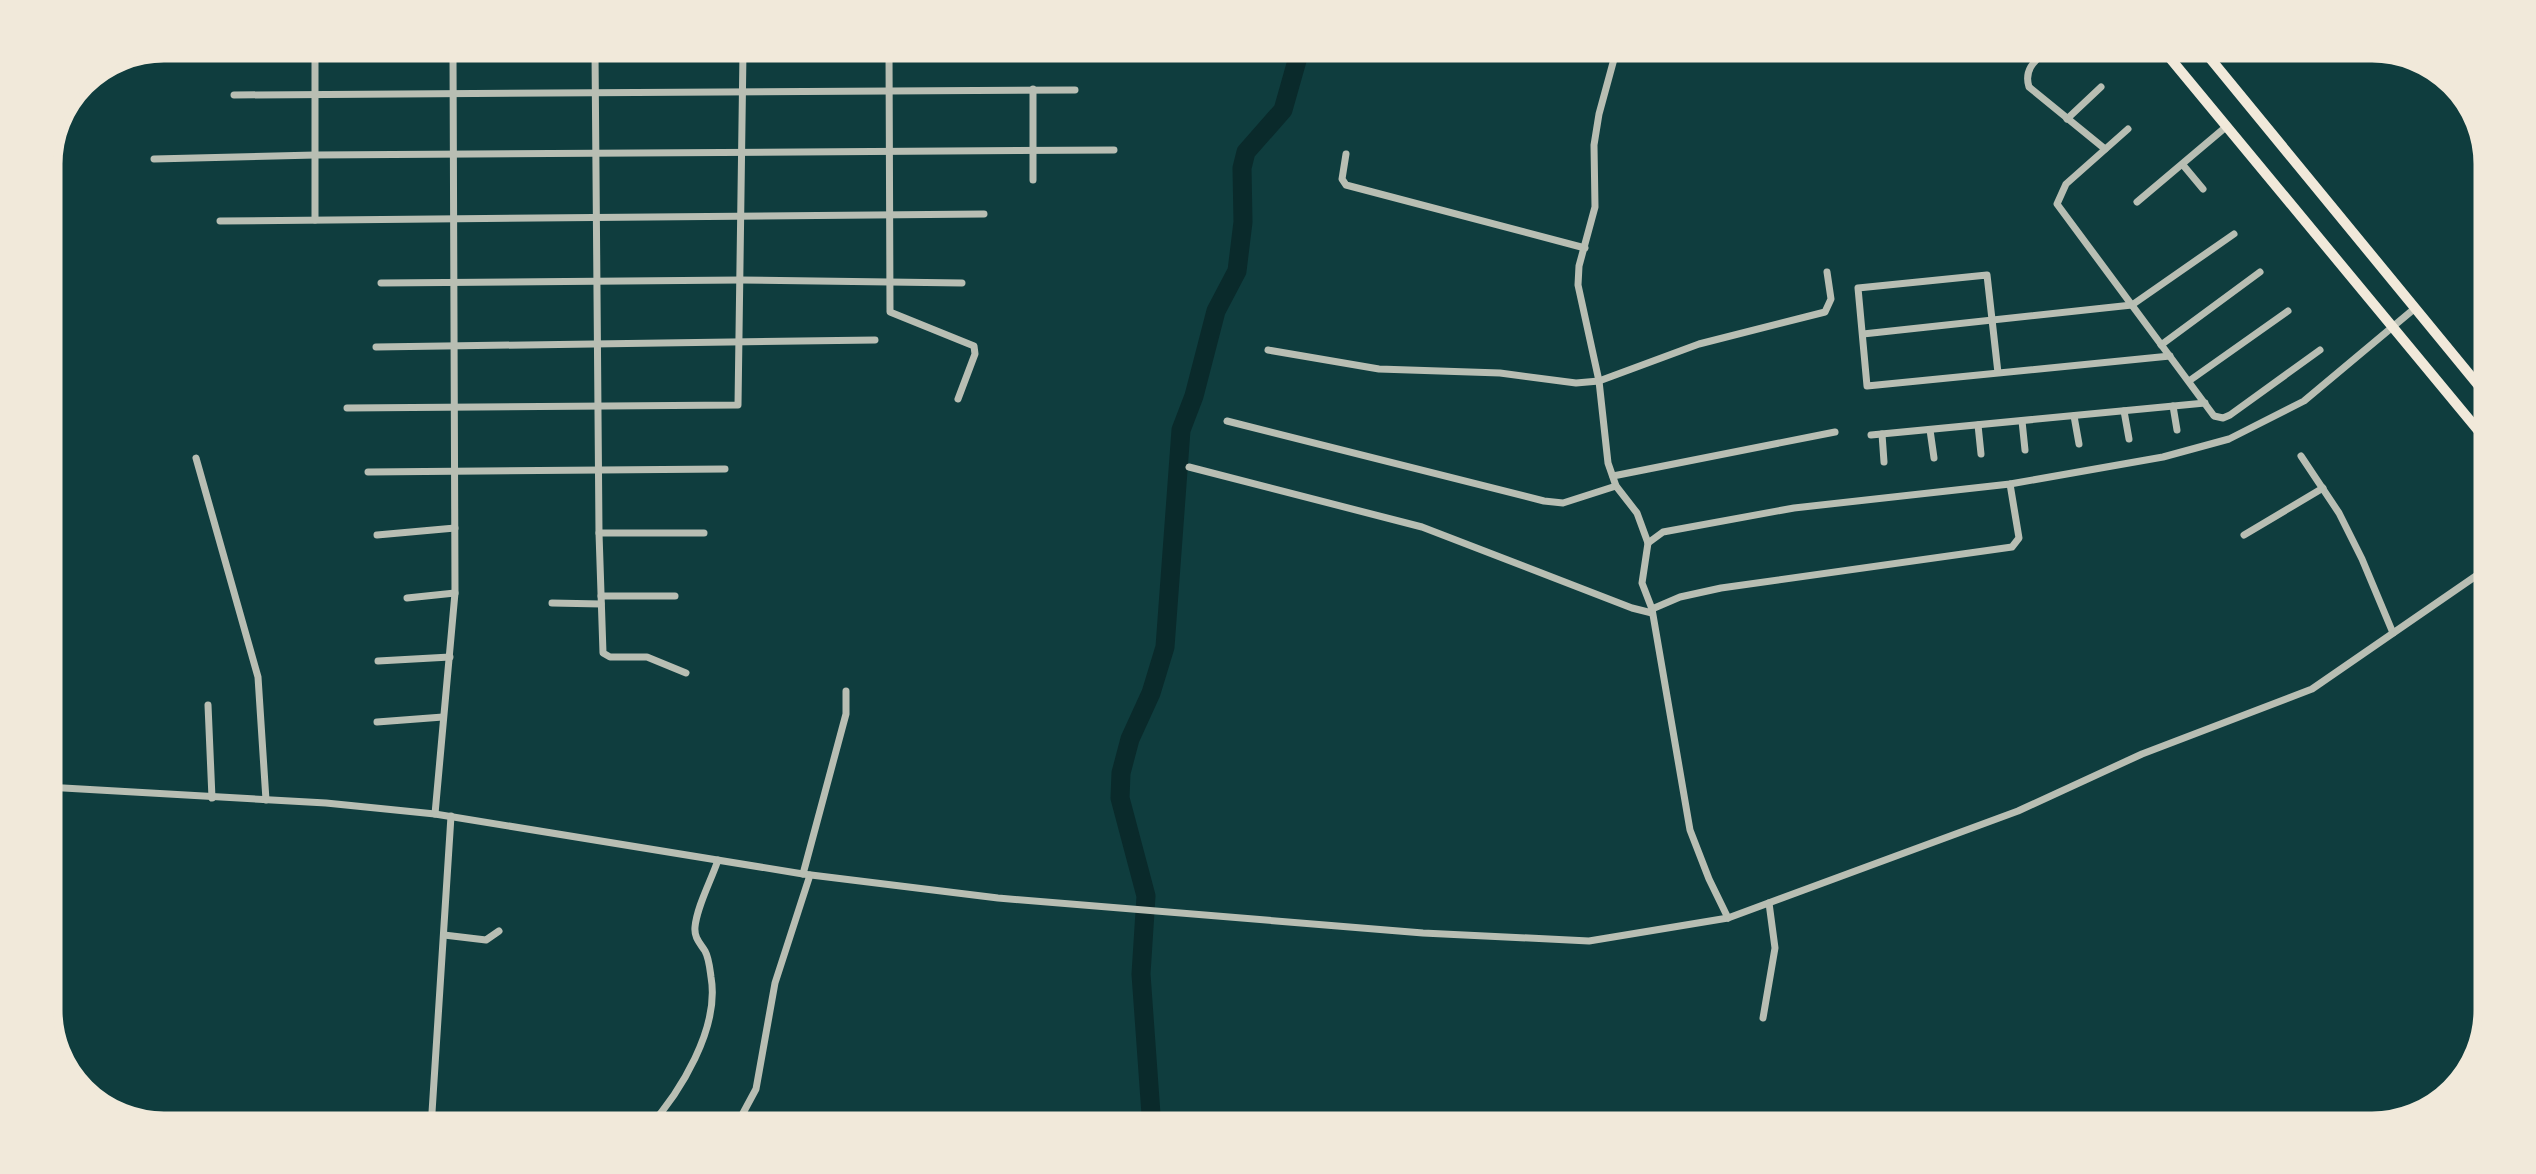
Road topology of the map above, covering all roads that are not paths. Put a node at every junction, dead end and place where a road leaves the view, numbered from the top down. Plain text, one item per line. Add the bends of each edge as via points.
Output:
1 (315, 58) edge
2 (453, 58) edge
3 (595, 58) edge
4 (743, 58) edge
5 (889, 58) edge
6 (1614, 58) edge
7 (2038, 58) edge
8 (2170, 58) edge
9 (2210, 58) edge
10 (2101, 87) dead end
11 (1033, 89) junction
12 (889, 90) junction
13 (1075, 90) dead end
14 (595, 92) junction
15 (743, 92) junction
16 (315, 93) junction
17 (452, 93) junction
18 (234, 95) dead end
19 (2067, 119) junction
20 (2227, 126) junction
21 (2127, 130) dead end
22 (1033, 149) junction
23 (2105, 149) junction
24 (1114, 150) dead end
25 (890, 151) junction
26 (742, 154) junction
27 (1346, 154) dead end
28 (315, 155) junction
29 (453, 155) junction
30 (596, 155) junction
31 (154, 159) dead end
32 (2183, 165) junction
33 (1033, 180) dead end
34 (2203, 189) dead end
35 (2137, 202) dead end
36 (890, 213) junction
37 (984, 214) dead end
38 (741, 216) junction
39 (597, 217) junction
40 (453, 219) junction
41 (315, 220) junction
42 (220, 221) dead end
43 (2234, 234) dead end
44 (1585, 248) junction
45 (1827, 272) dead end
46 (2260, 272) dead end
47 (740, 280) junction
48 (597, 281) junction
49 (454, 282) junction
50 (890, 282) junction
51 (381, 283) dead end
52 (962, 283) dead end
53 (2132, 305) junction
54 (2414, 309) junction
55 (2288, 311) dead end
56 (1993, 320) junction
57 (2394, 326) junction
58 (1863, 334) junction
59 (875, 340) dead end
60 (597, 344) junction
61 (739, 344) junction
62 (2161, 345) junction
63 (376, 346) dead end
64 (455, 346) junction
65 (1268, 350) dead end
66 (2320, 350) dead end
67 (2170, 356) junction
68 (1998, 373) junction
69 (1599, 381) junction
70 (2189, 381) junction
71 (2478, 385) edge
72 (958, 399) dead end
73 (2205, 403) junction
74 (2173, 406) junction
75 (598, 407) junction
76 (347, 408) dead end
77 (454, 409) junction
78 (2123, 411) junction
79 (2074, 416) junction
80 (1227, 421) dead end
81 (2022, 421) junction
82 (1978, 425) junction
83 (1930, 430) junction
84 (2177, 430) dead end
85 (2478, 430) edge
86 (1835, 432) dead end
87 (1871, 435) dead end
88 (1882, 435) junction
89 (2129, 439) dead end
90 (2079, 444) dead end
91 (2025, 450) dead end
92 (1980, 454) dead end
93 (2301, 456) dead end
94 (196, 458) dead end
95 (1934, 458) dead end
96 (1884, 462) dead end
97 (1189, 467) dead end
98 (725, 469) dead end
99 (598, 470) junction
100 (455, 471) junction
101 (368, 472) dead end
102 (1613, 476) junction
103 (2010, 484) junction
104 (1616, 486) junction
105 (2323, 488) junction
106 (455, 528) junction
107 (599, 533) junction
108 (704, 533) dead end
109 (377, 535) dead end
110 (2244, 535) dead end
111 (1648, 543) junction
112 (2478, 575) edge
113 (455, 593) junction
114 (675, 596) dead end
115 (407, 597) dead end
116 (601, 600) junction
117 (552, 603) dead end
118 (1652, 611) junction
119 (2393, 633) junction
120 (450, 657) junction
121 (378, 661) dead end
122 (686, 673) dead end
123 (846, 691) dead end
124 (208, 705) dead end
125 (443, 717) junction
126 (377, 722) dead end
127 (58, 788) edge
128 (212, 798) junction
129 (266, 800) junction
130 (435, 814) junction
131 (451, 816) junction
132 (718, 860) junction
133 (806, 874) junction
134 (1769, 903) junction
135 (1728, 918) junction
136 (499, 931) dead end
137 (444, 936) junction
138 (1763, 1018) dead end
139 (432, 1116) edge
140 (659, 1116) edge
141 (741, 1116) edge

1 - 16 street
2 - 17 street
3 - 14 street
4 - 15 street
5 - 12 street
6 - 44 street via 1597,124 1595,207
7 - 19 street via 2030,66 2027,80 2033,91
8 - 20 main road
9 - 54 main road
10 - 19 street
11 - 12 street
11 - 13 street
11 - 22 street
12 - 15 street
12 - 25 street
14 - 15 street
14 - 17 street
14 - 30 street
15 - 26 street
16 - 17 street
16 - 18 street
16 - 28 street
17 - 29 street
19 - 23 street
20 - 32 street
20 - 57 main road
21 - 23 street
22 - 24 street
22 - 25 street
22 - 33 street
23 - 53 street via 2066,184 2057,204
25 - 26 street
25 - 36 street
26 - 30 street
26 - 38 street
27 - 44 street via 1342,179 1346,185
28 - 29 street
28 - 31 street
28 - 41 street
29 - 30 street
29 - 40 street
30 - 39 street
32 - 34 street
32 - 35 street
36 - 37 street
36 - 38 street
36 - 50 street
38 - 39 street
38 - 47 street
39 - 40 street
39 - 48 street
40 - 41 street
40 - 49 street
41 - 42 street
43 - 53 street
44 - 69 street via 1578,285
45 - 69 street via 1831,299 1825,312 1699,344
46 - 62 street
47 - 48 street
47 - 50 street
47 - 61 street
48 - 49 street
48 - 60 street
49 - 51 street
49 - 64 street
50 - 52 street
50 - 72 street via 890,312 974,346
53 - 56 street
53 - 62 street
54 - 57 street
54 - 71 main road
55 - 70 street
56 - 58 street
56 - 58 street via 1987,275 1858,288
56 - 68 street
57 - 85 main road
57 - 103 street via 2304,401 2229,439 2163,457
58 - 68 street via 1867,386
59 - 61 street
60 - 61 street
60 - 64 street
60 - 75 street
61 - 75 street via 738,405
62 - 67 street
63 - 64 street
64 - 77 street
65 - 69 street via 1379,369
66 - 73 street via 2230,415 2214,416
67 - 68 street
67 - 70 street
69 - 102 street
70 - 73 street
73 - 74 street
74 - 78 street
74 - 84 street
75 - 77 street
75 - 99 street
76 - 77 street
77 - 100 street
78 - 79 street
78 - 89 street
79 - 81 street
79 - 90 street
80 - 104 street via 1544,501 1563,503
81 - 82 street
81 - 91 street
82 - 83 street
82 - 92 street
83 - 88 street
83 - 95 street
86 - 102 street
87 - 88 street
88 - 96 street
93 - 105 street
94 - 129 street via 258,677
97 - 118 street via 1422,527 1632,608
98 - 99 street
99 - 100 street
99 - 107 street
100 - 101 street
100 - 106 street
102 - 104 street
103 - 111 street via 1794,508 1663,532
103 - 118 street via 2019,538 2012,547 1721,588 1680,597
104 - 111 street via 1637,513
105 - 110 street
105 - 119 street via 2362,559
106 - 109 street
106 - 113 street
107 - 108 street
107 - 116 street
111 - 118 street via 1642,583
112 - 119 street
113 - 115 street
113 - 120 street
114 - 116 street
116 - 117 street
116 - 122 street via 603,653 647,657
118 - 135 street via 1690,831
119 - 134 street via 2312,689 2153,749 2018,811
120 - 121 street
120 - 125 street
123 - 133 street via 846,714
124 - 128 street
125 - 126 street
125 - 130 street
127 - 128 street
128 - 129 street
129 - 130 street
130 - 131 street
131 - 132 street
131 - 137 street
132 - 133 street
132 - 140 street via 695,927 712,981 711,1006 691,1067
133 - 135 street via 998,898 1423,933 1589,941
133 - 141 street via 775,983 756,1089
134 - 135 street
134 - 138 street via 1775,948
136 - 137 street via 486,940
137 - 139 street

